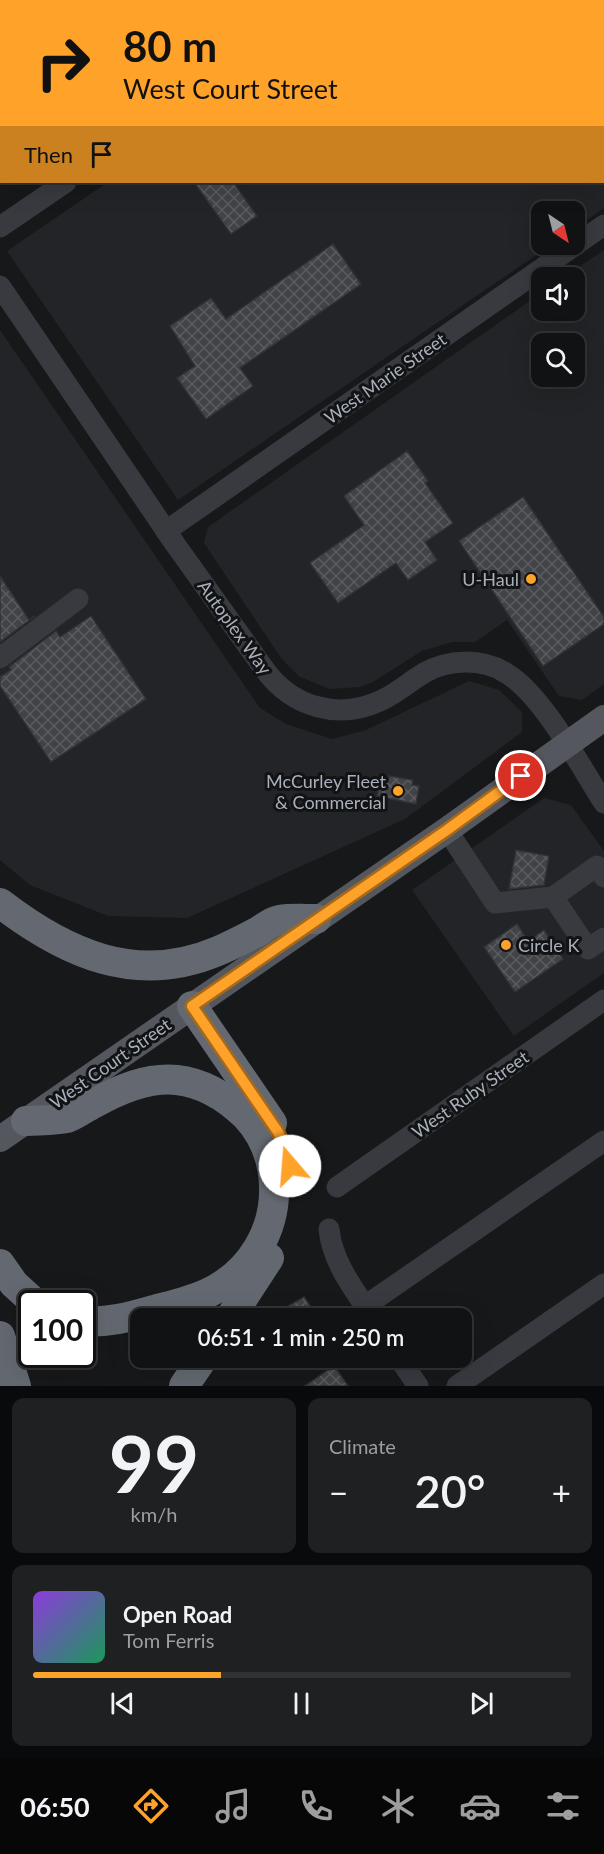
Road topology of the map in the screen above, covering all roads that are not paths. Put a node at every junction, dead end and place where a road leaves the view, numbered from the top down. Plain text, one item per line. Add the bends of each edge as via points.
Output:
1 (65, 183) edge
2 (604, 225) edge
3 (0, 227) edge
4 (0, 286) edge
5 (166, 531) junction
6 (78, 599) dead end
7 (0, 658) edge
8 (604, 718) edge
9 (567, 744) junction
10 (604, 803) edge
11 (447, 830) junction
12 (604, 877) edge
13 (553, 897) junction
14 (0, 903) edge
15 (316, 919) junction
16 (604, 938) edge
17 (604, 1000) edge
18 (192, 1006) junction
19 (26, 1121) junction
20 (0, 1139) edge
21 (604, 1141) edge
22 (337, 1187) dead end
23 (329, 1228) dead end
24 (0, 1264) edge
25 (604, 1284) edge
26 (21, 1290) edge
27 (236, 1308) edge
28 (367, 1308) edge
29 (374, 1308) edge
30 (96, 1321) edge
31 (0, 1336) edge
32 (196, 1368) edge
33 (406, 1368) edge
34 (16, 1386) edge
35 (184, 1386) edge
36 (418, 1386) edge
37 (458, 1386) edge

1 - 3 street
2 - 5 street, West Marie Street
4 - 5 street, Autoplex Way
5 - 9 street, Autoplex Way via 271,679 297,699 315,707 354,709 382,700 440,666 474,662 514,677
6 - 7 street
8 - 9 main road, West Court Street
9 - 10 street, Autoplex Way
9 - 11 main road, West Court Street
11 - 13 street via 495,903
11 - 15 main road, West Court Street
12 - 13 street via 597,866
13 - 16 street via 588,949
14 - 15 highway via 70,948 113,962 142,965 194,960 278,920
15 - 18 main road, West Court Street
17 - 22 street, West Ruby Street
18 - 19 main road, West Court Street
18 - 27 highway via 278,1132 291,1175 291,1202 281,1238
19 - 20 main road, West Court Street
19 - 30 highway via 67,1118 120,1090 160,1080 178,1080 217,1093 234,1105 252,1123 270,1156 275,1198 271,1218 254,1255 242,1269 212,1291 181,1303 122,1319
21 - 29 street
23 - 28 street via 336,1258
24 - 26 highway
25 - 37 street
31 - 34 highway
32 - 35 highway
33 - 36 street

